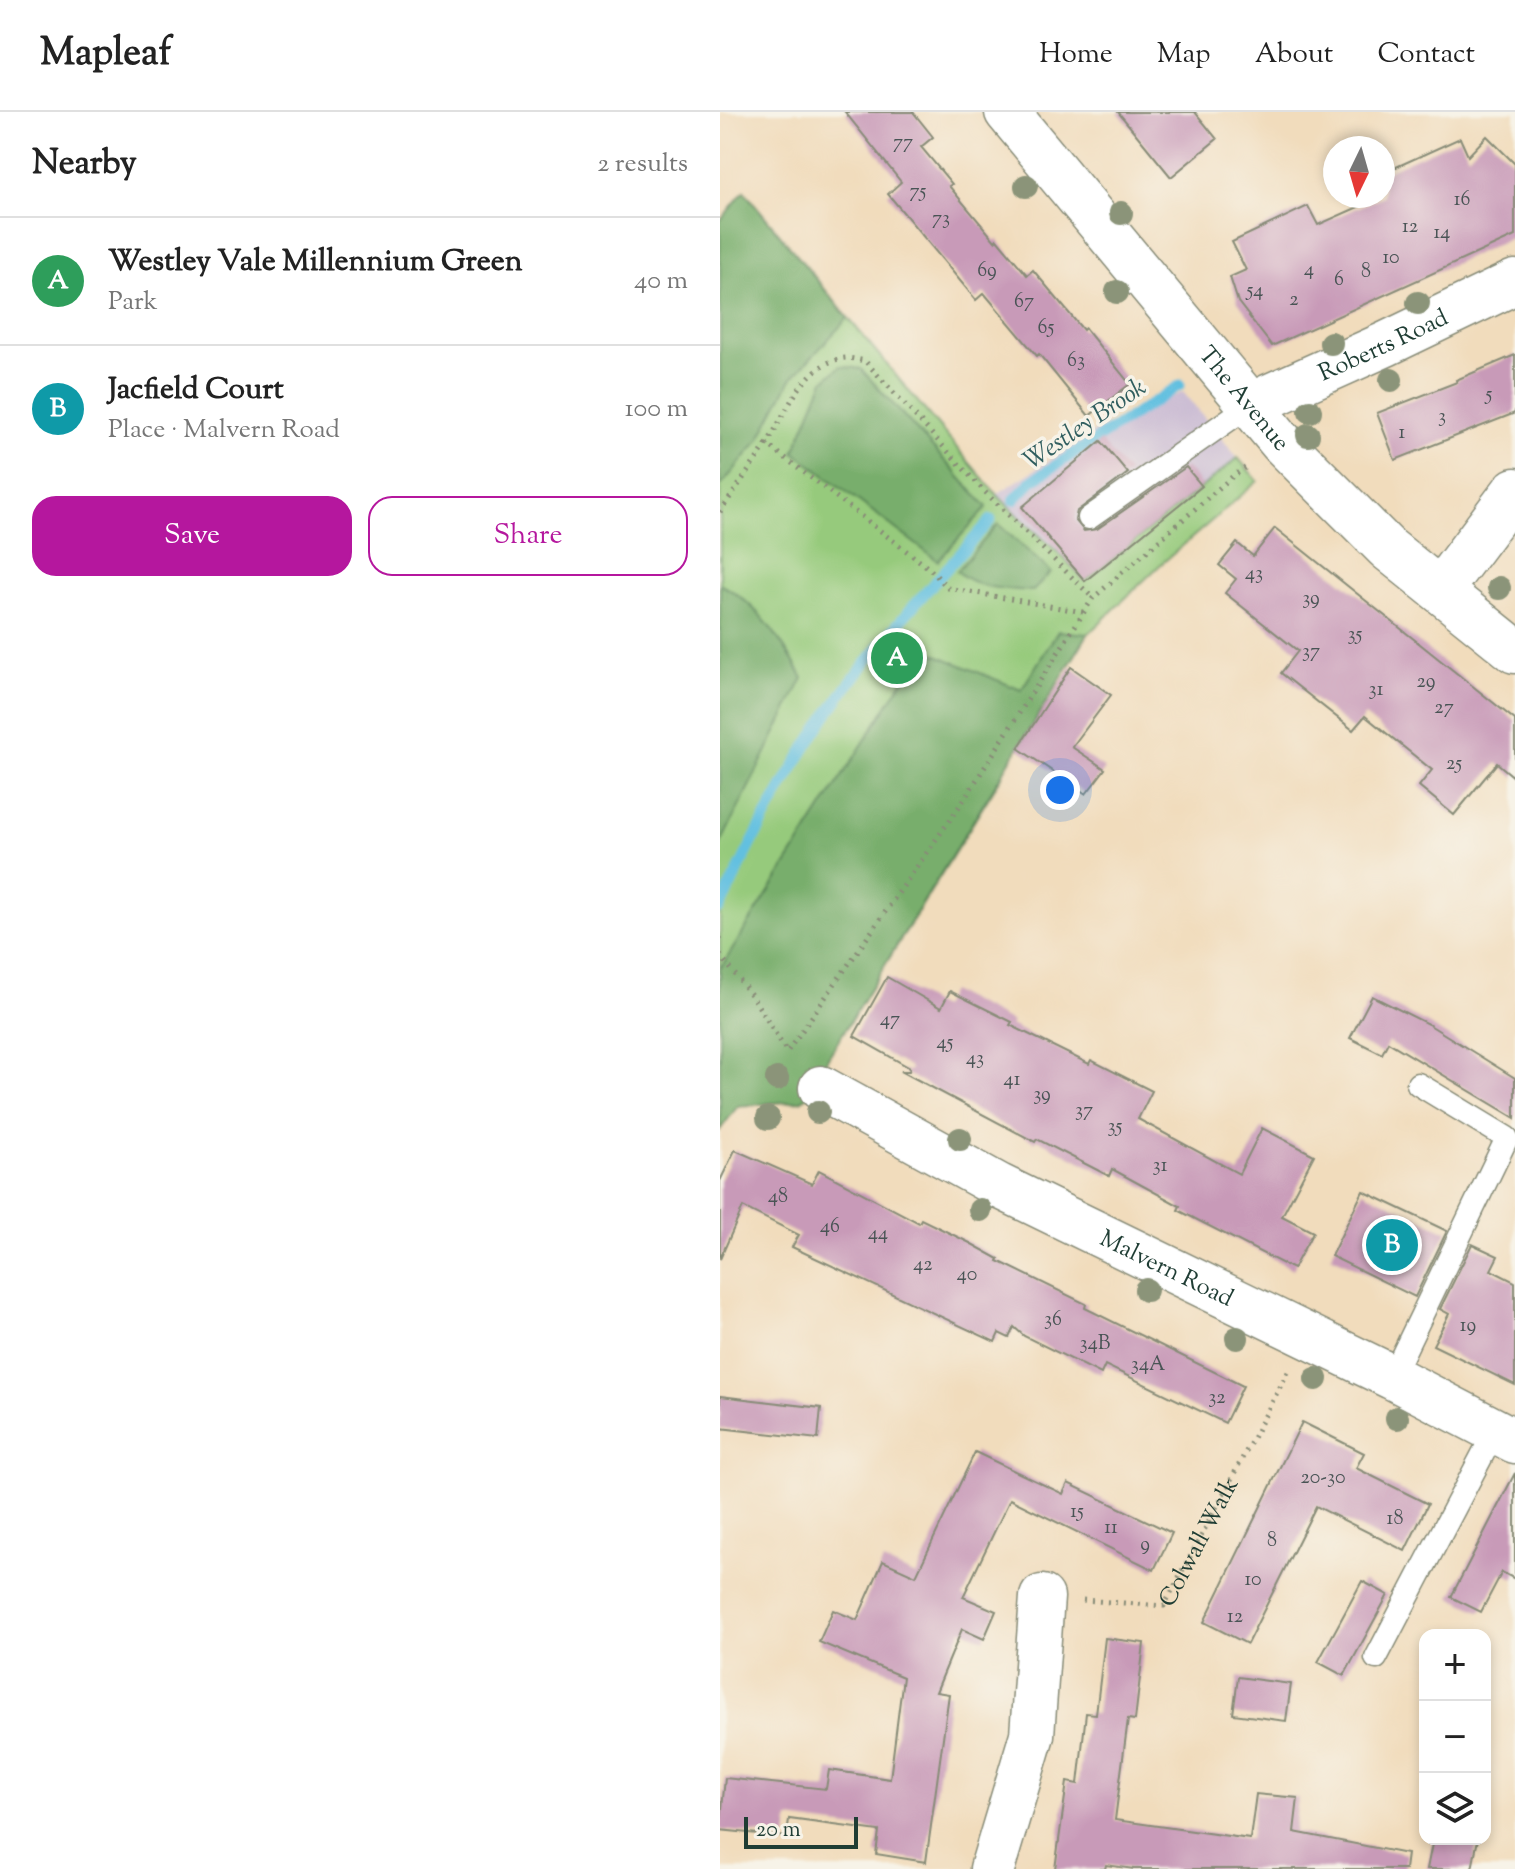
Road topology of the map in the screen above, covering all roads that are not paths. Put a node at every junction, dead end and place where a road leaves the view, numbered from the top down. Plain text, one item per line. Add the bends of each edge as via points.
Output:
1 (1007, 112) edge
2 (1515, 282) edge
3 (1250, 405) junction
4 (1515, 490) edge
5 (1089, 518) dead end
6 (1440, 590) junction
7 (1515, 651) edge
8 (800, 1066) road end
9 (1418, 1084) dead end
10 (1392, 1377) junction
11 (1505, 1436) edge
12 (1042, 1597) road end
13 (1376, 1658) dead end
14 (992, 1869) edge

1 - 3 street, The Avenue
2 - 3 street, Roberts Road
3 - 5 lane
3 - 6 street, The Avenue via 1387,548
4 - 6 street
6 - 7 street, The Avenue
8 - 10 street, Malvern Road via 999,1186
9 - 10 lane via 1507,1138
10 - 11 street, Malvern Road
11 - 13 lane
12 - 14 street via 1032,1735

